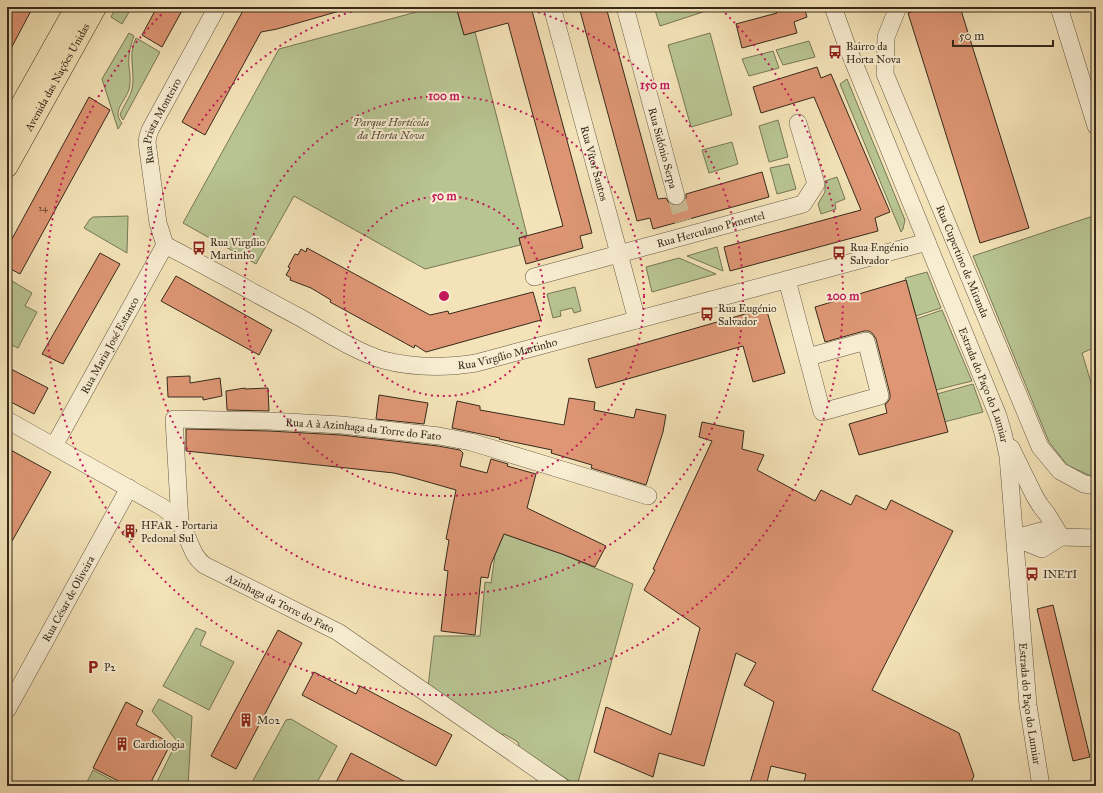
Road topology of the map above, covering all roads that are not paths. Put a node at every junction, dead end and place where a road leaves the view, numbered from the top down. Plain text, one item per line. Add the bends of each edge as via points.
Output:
1 (76, 7) edge
2 (96, 7) edge
3 (217, 7) edge
4 (552, 7) edge
5 (625, 7) edge
6 (833, 7) edge
7 (898, 7) edge
8 (1059, 7) edge
9 (798, 123) dead end
10 (1096, 126) edge
11 (7, 130) edge
12 (7, 168) edge
13 (676, 196) tunnel mouth
14 (927, 242) junction
15 (165, 245) junction
16 (619, 253) junction
17 (534, 277) dead end
18 (787, 280) junction
19 (637, 320) junction
20 (808, 357) junction
21 (7, 420) edge
22 (1004, 433) junction
23 (54, 446) junction
24 (1096, 486) edge
25 (129, 488) junction
26 (648, 496) dead end
27 (180, 523) junction
28 (1061, 537) junction
29 (1015, 538) junction
30 (1096, 538) edge
31 (7, 710) edge
32 (561, 786) edge
33 (1041, 786) edge

1 - 11 main road, Avenida das Nações Unidas
2 - 12 main road, Avenida das Nações Unidas
3 - 15 street, Rua Prista Monteiro via 148,136 158,223
4 - 16 street, Rua Vítor Santos
5 - 13 street, Rua Sidónio Serpa
6 - 14 street, Estrada do Paço do Lumiar
7 - 24 street, Rua Cupertino de Miranda via 886,37 885,74 1040,447 1060,471 1084,484
8 - 10 street
9 - 16 street, Rua Herculano Pimentel via 816,184 803,204 685,228
14 - 18 street
14 - 22 street, Estrada do Paço do Lumiar
15 - 19 street, Rua Virgílio Martinho via 362,352 400,363 455,367
15 - 23 street, Rua Maria José Estanco
16 - 17 street, Rua Herculano Pimentel
16 - 19 street, Rua Vítor Santos
18 - 19 street
18 - 20 street
20 - 20 street via 822,412 880,396 866,341
21 - 23 street, Azinhaga da Torre do Fato
22 - 28 street via 1034,496
22 - 29 street, Estrada do Paço do Lumiar
23 - 25 street, Azinhaga da Torre do Fato
25 - 27 street, Azinhaga da Torre do Fato via 172,513
25 - 31 street, Rua César de Oliveira
26 - 27 street, Rua A à Azinhaga da Torre do Fato via 471,442 439,436 342,425 174,419
27 - 32 street, Azinhaga da Torre do Fato via 194,555 204,565 338,632
28 - 29 street via 1042,549
28 - 30 street
29 - 33 street, Estrada do Paço do Lumiar via 1028,705

